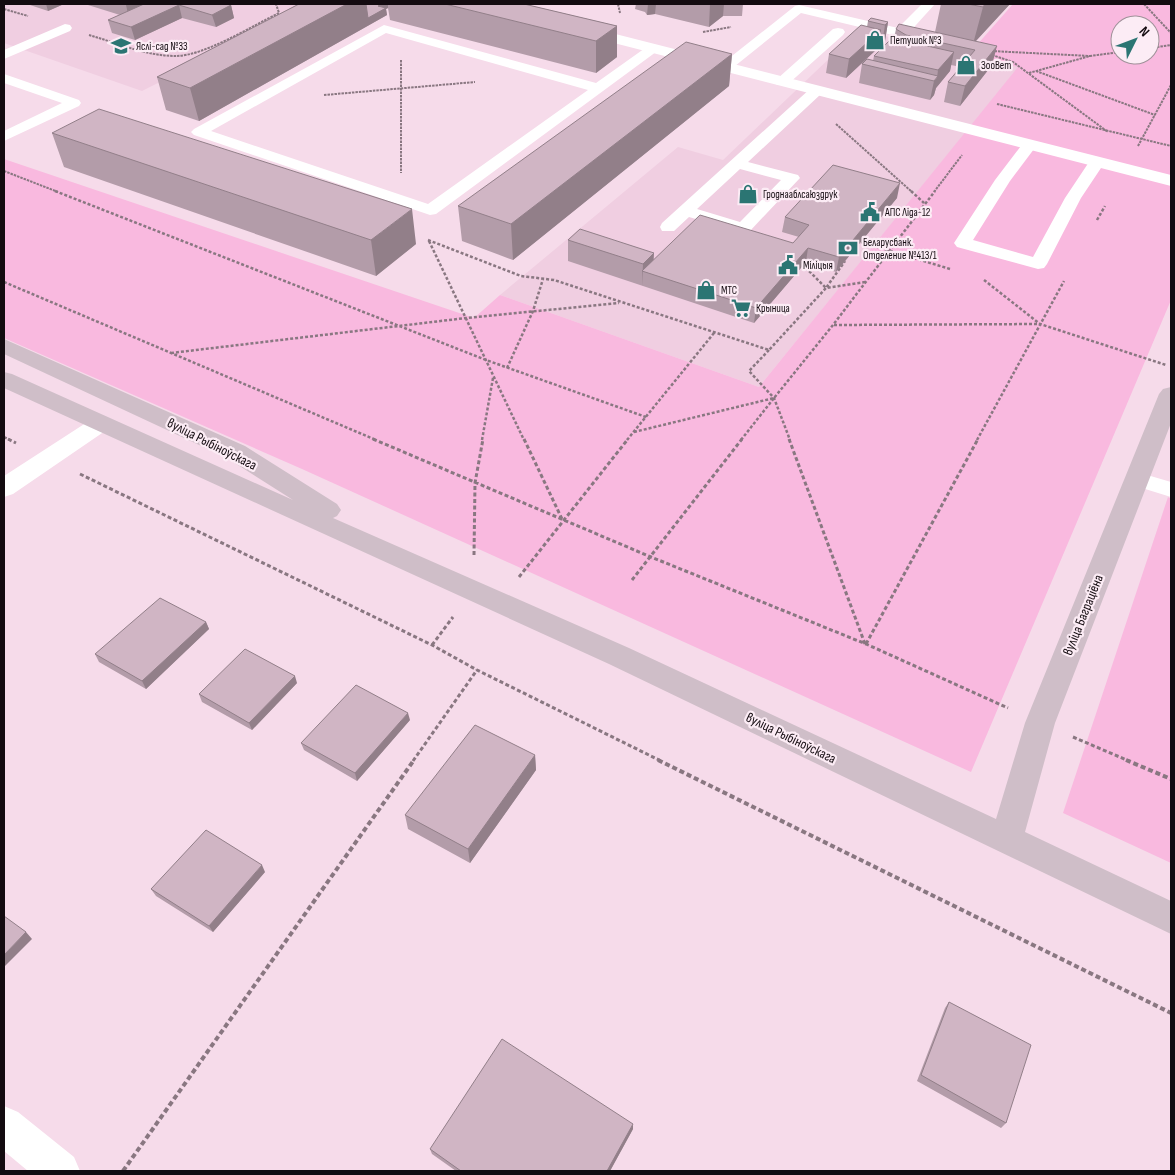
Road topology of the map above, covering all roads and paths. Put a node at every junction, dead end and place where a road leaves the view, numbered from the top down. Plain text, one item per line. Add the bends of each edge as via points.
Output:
1 (276, 4) edge
2 (929, 4) edge
3 (1144, 4) edge
4 (784, 6) dead end
5 (4, 9) edge
6 (799, 9) junction
7 (734, 24) dead end
8 (563, 26) edge
9 (65, 28) junction
10 (700, 32) dead end
11 (838, 32) dead end
12 (1171, 33) edge
13 (401, 34) junction
14 (653, 49) junction
15 (1008, 52) junction
16 (1110, 53) edge
17 (4, 55) edge
18 (1090, 56) junction
19 (1013, 62) junction
20 (725, 67) junction
21 (1036, 71) junction
22 (1028, 74) junction
23 (4, 78) edge
24 (477, 82) dead end
25 (782, 82) junction
26 (1171, 85) edge
27 (401, 88) junction
28 (598, 88) junction
29 (812, 94) junction
30 (324, 95) dead end
31 (997, 104) dead end
32 (1155, 115) junction
33 (979, 132) junction
34 (1108, 132) junction
35 (4, 137) edge
36 (1141, 139) junction
37 (1029, 145) junction
38 (1171, 146) edge
39 (1097, 162) junction
40 (736, 163) junction
41 (1125, 169) junction
42 (4, 171) edge
43 (1171, 181) edge
44 (401, 201) junction
45 (924, 204) junction
46 (686, 211) junction
47 (1097, 220) dead end
48 (668, 227) dead end
49 (861, 242) edge
50 (889, 250) junction
51 (845, 261) edge
52 (800, 262) edge
53 (952, 270) dead end
54 (543, 278) junction
55 (979, 278) dead end
56 (1064, 281) dead end
57 (4, 282) edge
58 (865, 282) junction
59 (826, 288) junction
60 (622, 303) junction
61 (533, 312) junction
62 (466, 318) junction
63 (833, 324) junction
64 (1040, 324) junction
65 (399, 326) junction
66 (714, 333) junction
67 (4, 346) edge
68 (769, 350) junction
69 (170, 353) junction
70 (486, 360) junction
71 (1171, 366) edge
72 (507, 368) junction
73 (494, 377) junction
74 (4, 379) edge
75 (1171, 394) edge
76 (774, 398) junction
77 (646, 417) junction
78 (100, 424) junction
79 (634, 432) junction
80 (4, 437) edge
81 (47, 459) junction
82 (1137, 480) junction
83 (475, 483) junction
84 (4, 488) edge
85 (1171, 490) edge
86 (562, 520) junction
87 (651, 557) junction
88 (410, 562) junction
89 (632, 580) dead end
90 (473, 590) junction
91 (866, 644) junction
92 (477, 670) junction
93 (1040, 723) junction
94 (1171, 779) edge
95 (1006, 840) junction
96 (1171, 918) edge
97 (1171, 1013) edge
98 (4, 1126) edge
99 (60, 1171) edge
100 (123, 1171) edge

1 - 9 path via 279,13 196,53 176,56 149,53
2 - 6 lane via 901,33
3 - 12 path
4 - 6 lane
5 - 9 path
6 - 20 lane
7 - 10 path via 728,28
8 - 14 street
9 - 17 lane
11 - 25 lane
13 - 27 path
13 - 28 lane
13 - 44 lane via 384,30 199,132
14 - 20 street
14 - 28 lane
15 - 18 path
15 - 19 path
15 - 19 path via 985,52
16 - 18 path
18 - 21 path
19 - 22 path
20 - 25 street
21 - 22 path
21 - 32 path
22 - 34 path
23 - 35 lane via 74,103
24 - 27 path
25 - 29 street
26 - 32 path
27 - 30 path
27 - 44 path
28 - 44 lane via 430,210
29 - 33 street
29 - 40 lane
29 - 45 path
31 - 34 path
32 - 36 path
33 - 37 street
33 - 45 path
34 - 36 path
36 - 38 path
36 - 41 path
37 - 39 street
37 - 39 lane via 963,243 1038,264 1073,198
39 - 41 street
40 - 46 lane
40 - 46 lane via 792,178 743,228
41 - 43 street
41 - 47 path
42 - 65 path
45 - 50 path
46 - 48 lane
49 - 50 path
50 - 53 path
50 - 58 path
51 - 59 path
52 - 59 path
54 - 60 path
54 - 61 path
54 - 62 path via 521,276 428,240
55 - 64 path via 988,281
56 - 64 path
57 - 69 path
58 - 59 path
58 - 63 path
59 - 68 path
60 - 61 path
60 - 66 path
61 - 62 path
61 - 72 path
62 - 65 path
62 - 70 path
63 - 64 path
63 - 76 path
64 - 71 path
64 - 91 path
65 - 69 path
65 - 70 path
66 - 68 path
66 - 77 path
67 - 88 main road, вуліца Рыбіноўскага via 236,452
68 - 76 path via 749,371
69 - 83 path
70 - 72 path
70 - 73 path
72 - 77 path
73 - 83 path
73 - 86 path
74 - 78 main road, вуліца Рыбіноўскага
75 - 82 main road, вуліца Баграціёна
76 - 79 path
76 - 87 path
76 - 91 path
77 - 79 path
78 - 81 street
78 - 88 main road, вуліца Рыбіноўскага
79 - 86 path
80 - 81 path
81 - 84 street
81 - 92 path via 432,645
82 - 85 lane
82 - 93 main road, вуліца Баграціёна
83 - 86 path
86 - 87 path
86 - 90 path via 518,578
87 - 89 path
87 - 91 path
88 - 90 main road, вуліца Рыбіноўскага
90 - 95 main road, вуліца Рыбіноўскага
91 - 93 path
92 - 97 path
92 - 100 path
93 - 94 path
93 - 95 main road, вуліца Баграціёна
95 - 96 main road, вуліца Рыбіноўскага
98 - 99 street

